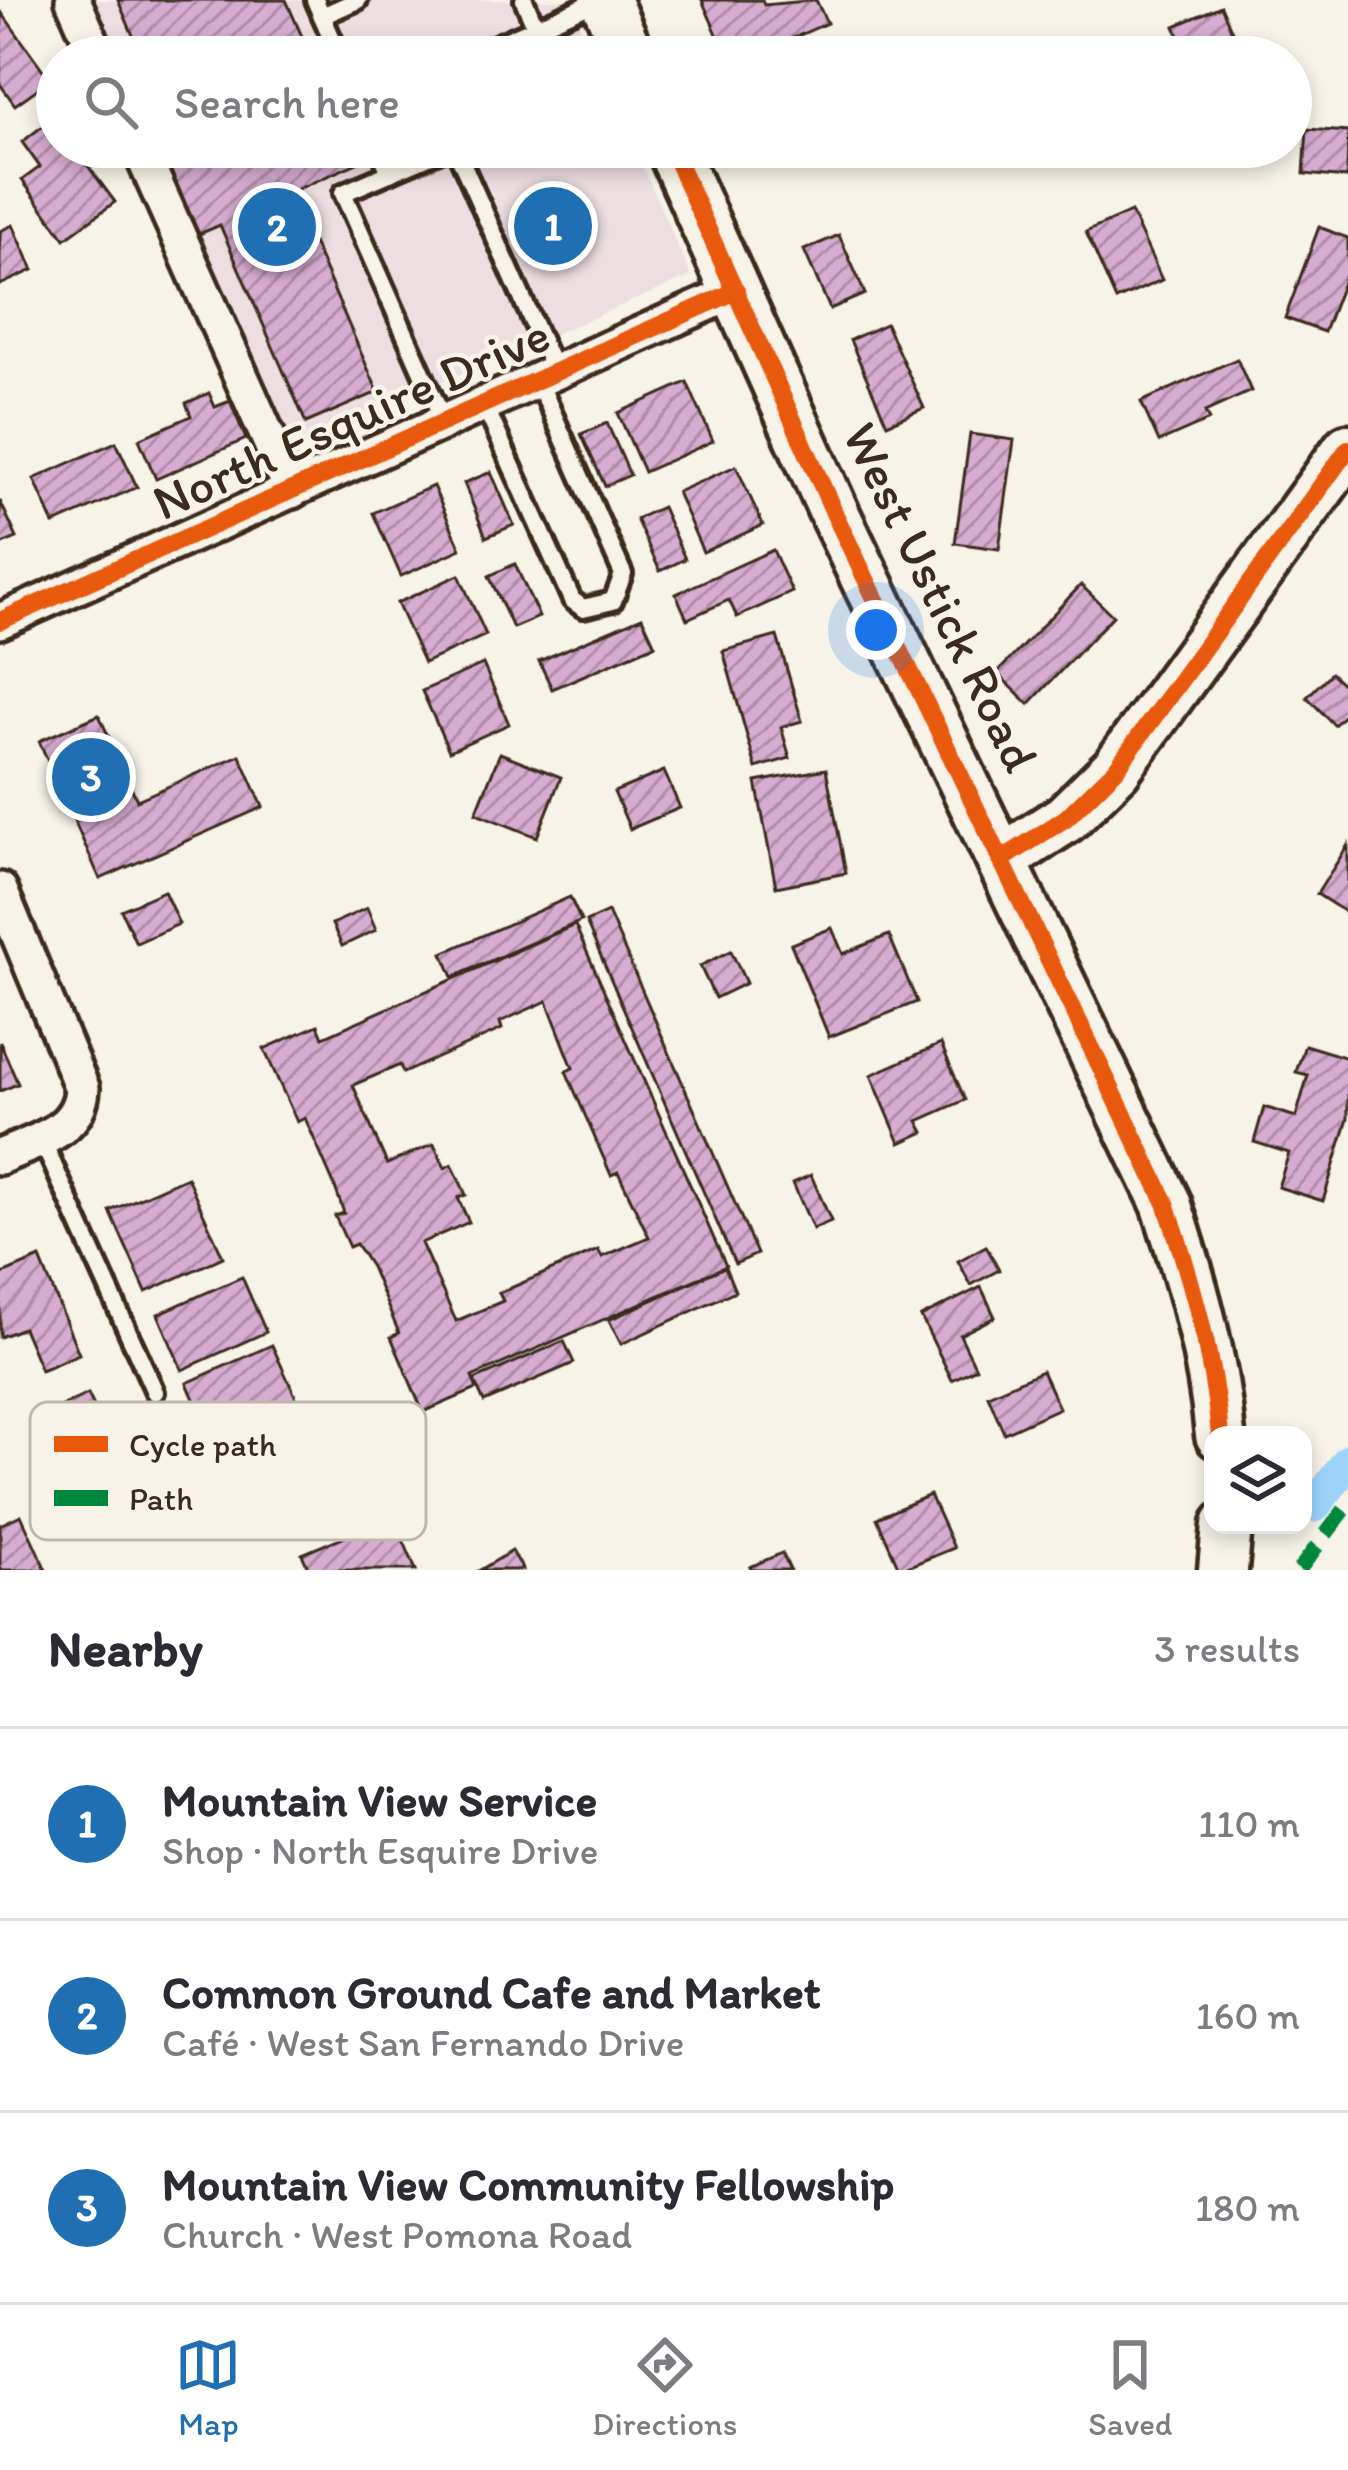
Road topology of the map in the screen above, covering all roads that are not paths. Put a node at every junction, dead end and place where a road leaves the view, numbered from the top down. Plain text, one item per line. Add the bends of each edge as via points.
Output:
1 (73, 0) edge
2 (358, 0) edge
3 (524, 0) edge
4 (602, 0) edge
5 (319, 8) edge
6 (536, 28) junction
7 (89, 36) edge
8 (331, 36) edge
9 (517, 36) edge
10 (620, 36) edge
11 (148, 168) edge
12 (388, 168) edge
13 (402, 168) edge
14 (461, 168) edge
15 (680, 168) edge
16 (390, 173) junction
17 (736, 291) junction
18 (547, 376) junction
19 (484, 404) junction
20 (444, 422) junction
21 (1348, 449) edge
22 (292, 491) junction
23 (0, 621) edge
24 (1004, 859) junction
25 (0, 890) edge
26 (41, 1138) junction
27 (0, 1156) edge
28 (155, 1392) dead end
29 (1219, 1426) edge
30 (1226, 1534) edge
31 (1223, 1570) edge

1 - 7 street
2 - 5 lane
3 - 6 lane
4 - 6 lane
4 - 10 main road
5 - 8 lane
6 - 9 lane
11 - 22 street
12 - 16 lane
13 - 16 lane
14 - 18 lane
15 - 17 main road, West Ustick Road
16 - 20 lane via 343,194
17 - 18 street, North Esquire Drive
17 - 24 main road, West Ustick Road
18 - 19 street, North Esquire Drive
18 - 19 lane via 623,574 613,601 583,608 572,600
19 - 20 street, North Esquire Drive
20 - 22 street, North Esquire Drive
21 - 24 main road via 1116,769 1066,818
22 - 23 street, North Esquire Drive
24 - 29 main road, West Ustick Road via 1166,1203 1193,1286
25 - 26 street via 76,1064 82,1108
26 - 27 street
26 - 28 lane
30 - 31 main road

